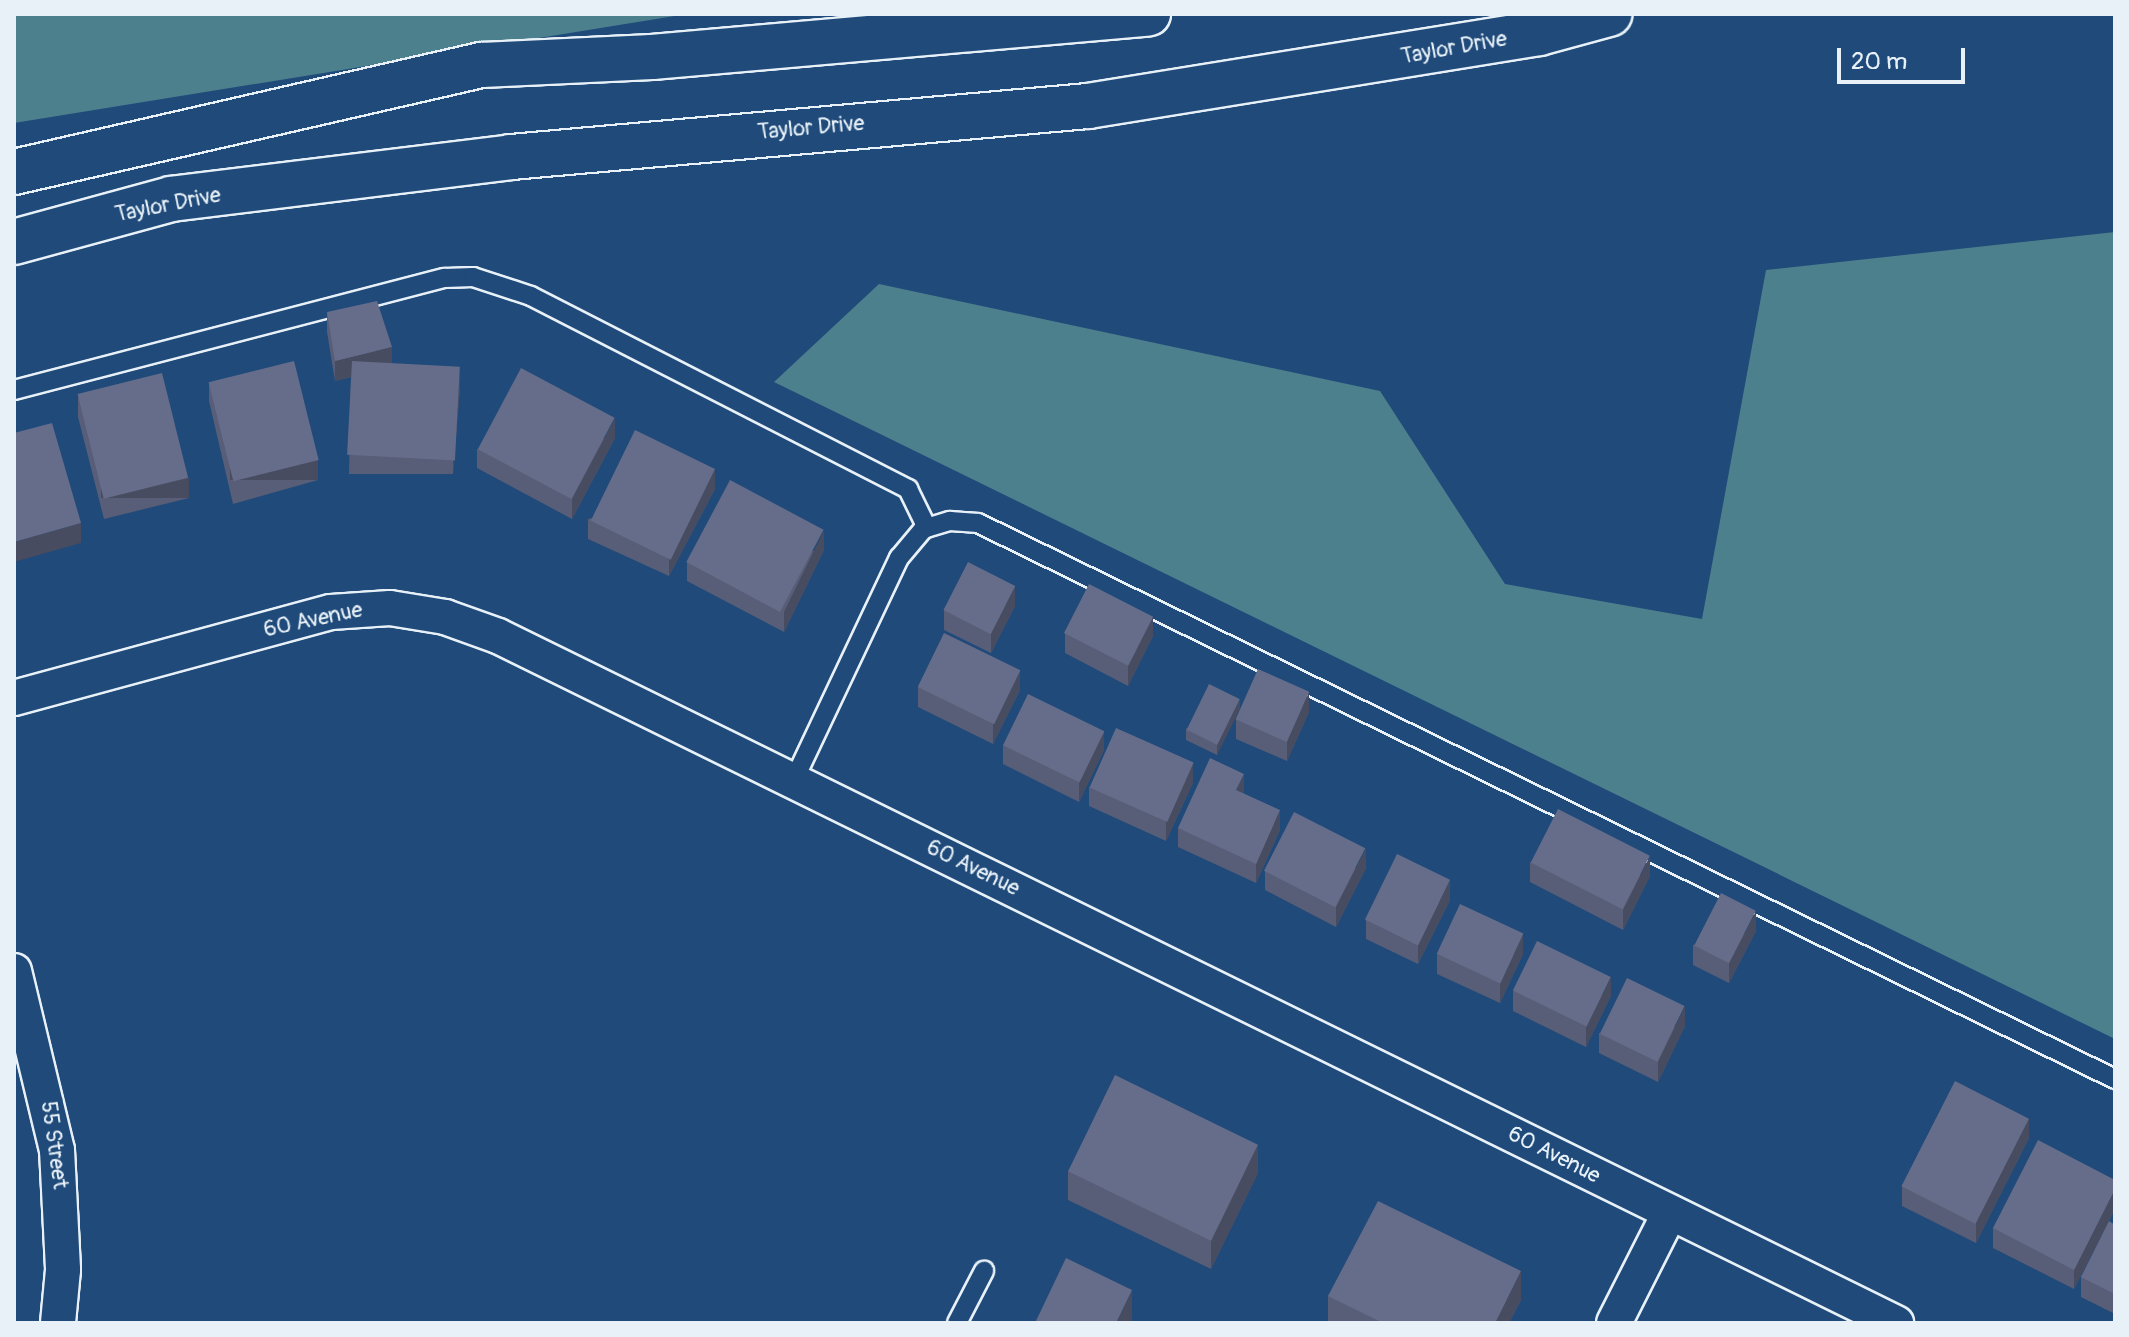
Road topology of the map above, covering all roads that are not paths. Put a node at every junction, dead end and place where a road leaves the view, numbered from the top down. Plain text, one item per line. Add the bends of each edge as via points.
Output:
1 (1148, 14) edge
2 (1609, 14) edge
3 (14, 172) edge
4 (14, 242) edge
5 (14, 390) edge
6 (927, 528) junction
7 (14, 698) edge
8 (794, 780) junction
9 (14, 971) edge
10 (2115, 1079) edge
11 (1670, 1212) junction
12 (984, 1271) dead end
13 (58, 1323) edge
14 (957, 1323) edge
15 (1614, 1323) edge
16 (1896, 1323) edge

1 - 3 main road via 652,57 482,65
2 - 4 main road, Taylor Drive via 1539,33 1088,106 511,157 171,199
5 - 6 lane via 445,278 473,277 531,296 899,484 916,497
6 - 8 lane via 899,558
6 - 10 lane via 950,521 978,523
7 - 8 street, 60 Avenue via 331,612 390,608 445,617 498,636
8 - 11 street, 60 Avenue
9 - 13 street, 55 Street via 57,1150 63,1270
11 - 15 street
11 - 16 street, 60 Avenue
12 - 14 lane

